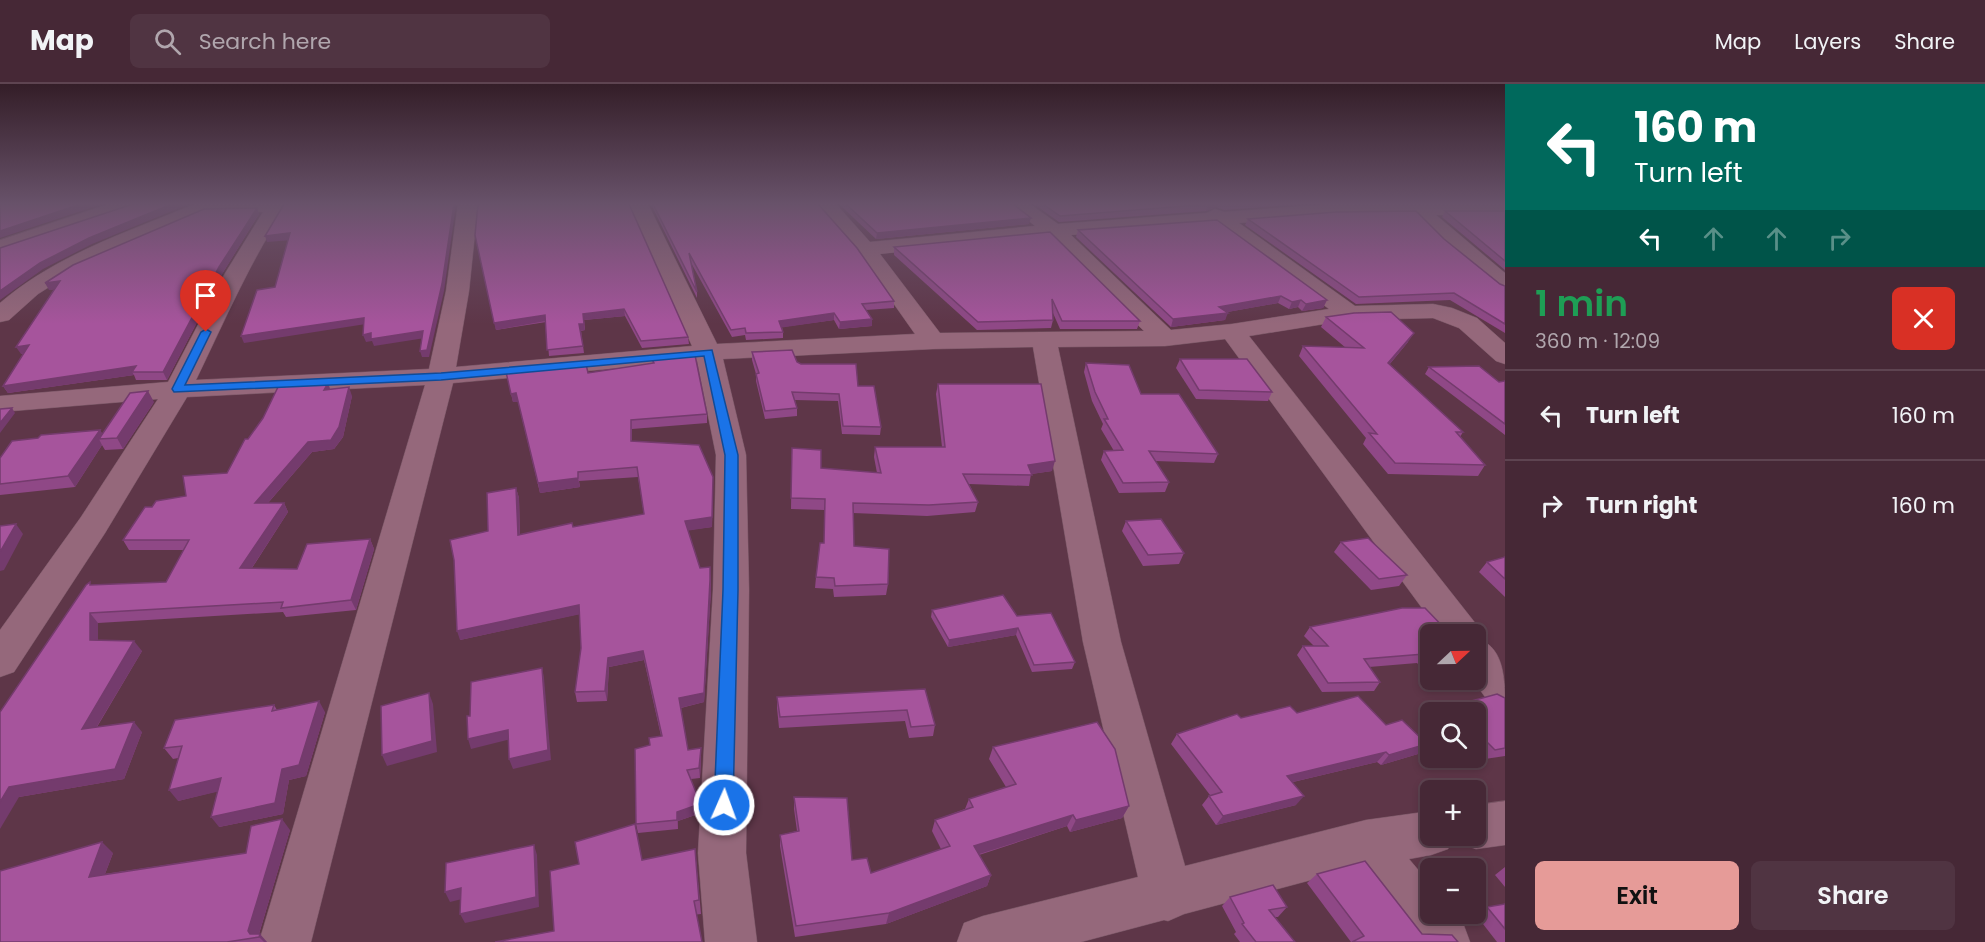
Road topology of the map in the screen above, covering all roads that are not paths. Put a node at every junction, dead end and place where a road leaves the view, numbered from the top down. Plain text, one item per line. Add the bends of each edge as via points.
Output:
1 (113, 244) edge
2 (254, 244) edge
3 (465, 244) edge
4 (657, 244) edge
5 (861, 244) edge
6 (914, 244) edge
7 (1068, 244) edge
8 (1256, 244) edge
9 (1455, 244) edge
10 (865, 249) junction
11 (1505, 284) edge
12 (1349, 313) junction
13 (0, 315) edge
14 (1232, 331) junction
15 (1165, 338) junction
16 (1044, 339) junction
17 (933, 340) junction
18 (708, 352) junction
19 (1505, 356) edge
20 (441, 376) junction
21 (178, 389) junction
22 (0, 404) edge
23 (1454, 624) edge
24 (0, 661) edge
25 (1486, 666) edge
26 (1505, 692) edge
27 (1505, 823) edge
28 (1486, 826) edge
29 (1420, 835) edge
30 (1366, 843) junction
31 (1168, 896) junction
32 (285, 942) edge
33 (731, 942) edge
34 (986, 942) edge
35 (1444, 942) edge

1 - 13 street via 68,265 30,289
2 - 21 street
3 - 20 street via 457,306
4 - 18 street
5 - 10 street
6 - 10 street
7 - 15 street
8 - 12 street
9 - 11 street
10 - 17 street
12 - 14 street
12 - 19 street via 1433,311 1452,315 1468,323
14 - 15 street
14 - 23 street
15 - 16 street
16 - 17 street
16 - 31 street via 1102,642
17 - 18 street
18 - 20 street
18 - 33 street via 731,455 731,590 722,853
20 - 21 street
20 - 32 street
21 - 22 street
21 - 24 street via 93,525
25 - 26 street
27 - 28 street
29 - 30 street
30 - 31 street
30 - 35 street
31 - 34 street

